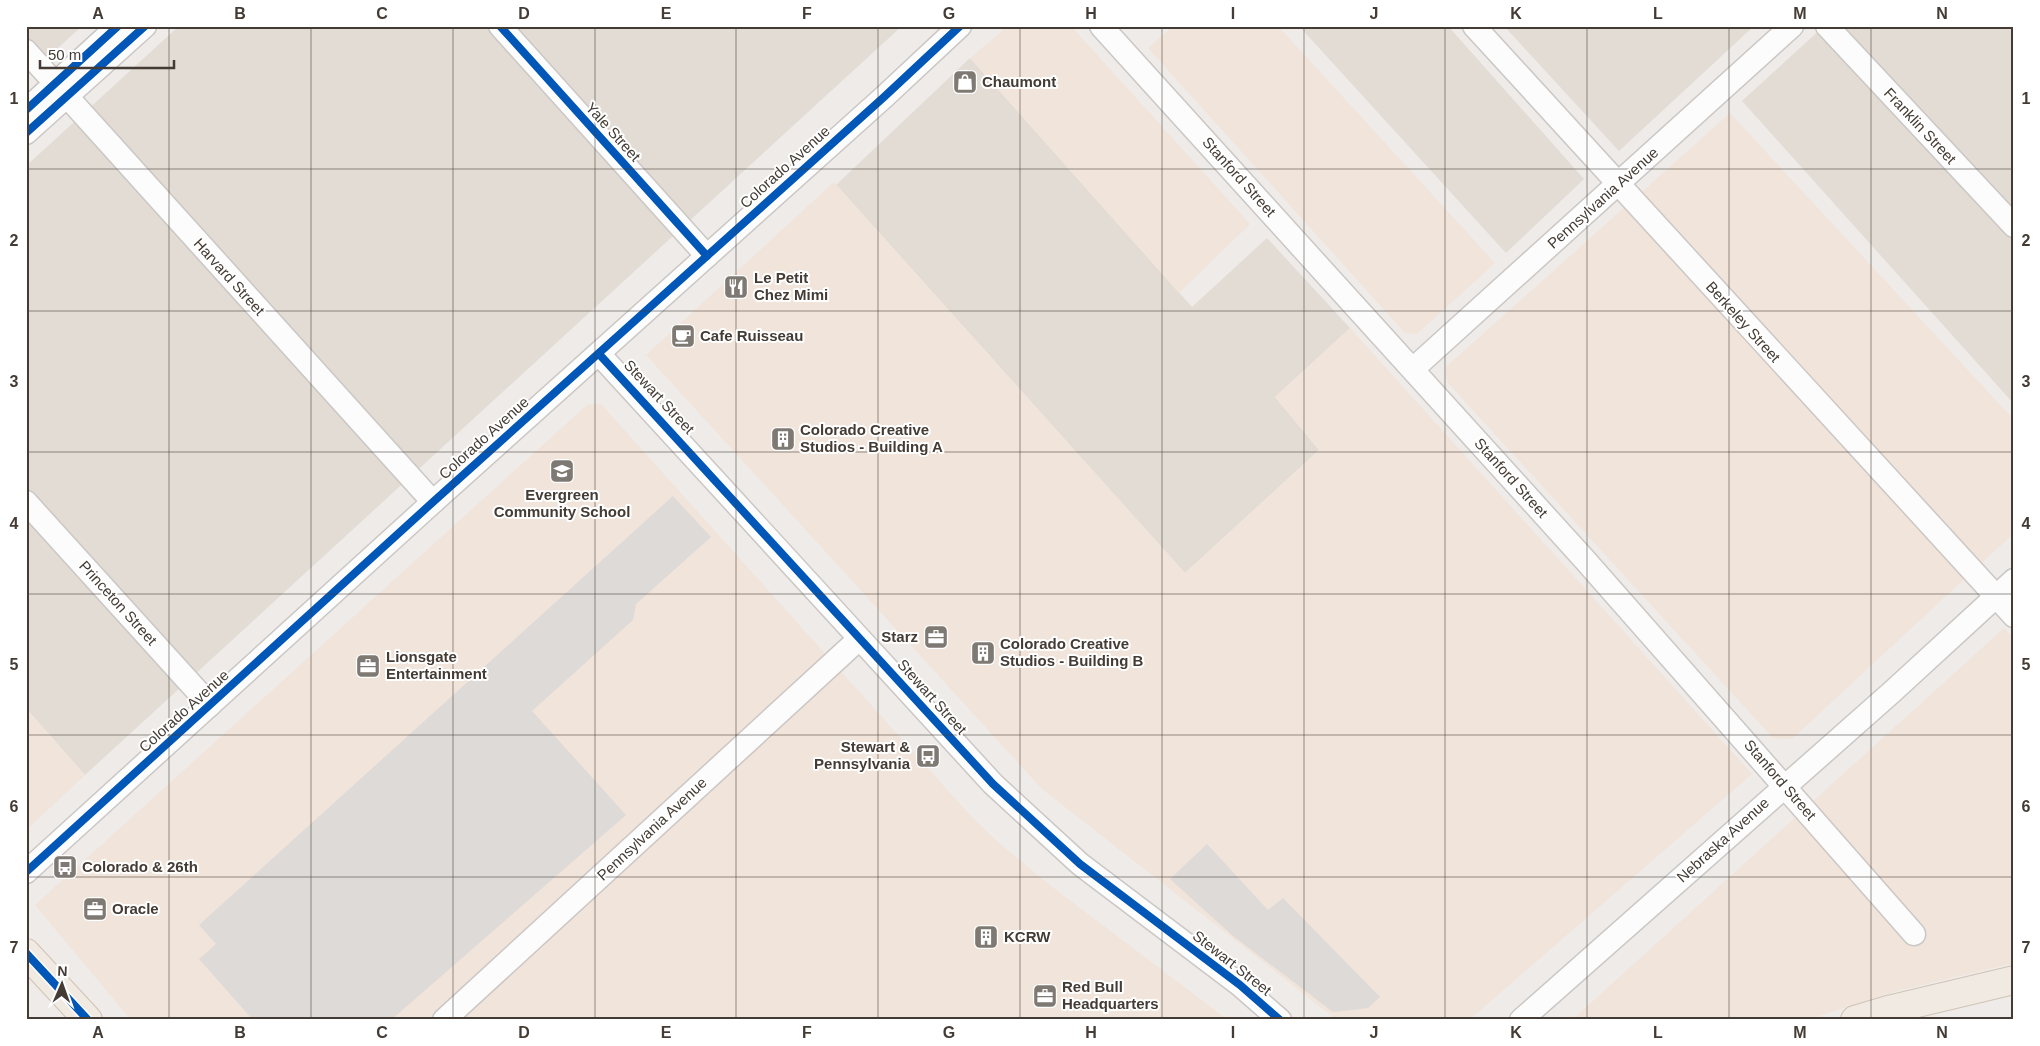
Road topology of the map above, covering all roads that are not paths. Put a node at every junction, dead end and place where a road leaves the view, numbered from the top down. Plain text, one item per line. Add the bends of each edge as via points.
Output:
1 (118, 26) edge
2 (145, 26) edge
3 (500, 26) edge
4 (1101, 26) edge
5 (1474, 26) edge
6 (1792, 26) edge
7 (1827, 26) edge
8 (952, 29) edge
9 (26, 51) edge
10 (61, 90) junction
11 (26, 110) edge
12 (26, 133) edge
13 (1618, 184) junction
14 (2014, 226) edge
15 (707, 256) junction
16 (599, 354) junction
17 (1413, 369) junction
18 (26, 502) edge
19 (433, 502) junction
20 (2014, 580) edge
21 (1995, 597) junction
22 (2014, 616) edge
23 (859, 639) junction
24 (210, 705) junction
25 (1784, 785) junction
26 (26, 872) edge
27 (1914, 934) dead end
28 (26, 953) edge
29 (2014, 980) edge
30 (88, 1020) edge
31 (444, 1020) edge
32 (1280, 1020) edge
33 (1520, 1020) edge
34 (1855, 1020) edge

1 - 10 street
2 - 10 street
3 - 15 street, Yale Street
4 - 17 street, Stanford Street
5 - 13 street, Berkeley Street
6 - 13 street, Pennsylvania Avenue
7 - 14 street, Franklin Street
8 - 15 street, Colorado Avenue
9 - 10 street, Harvard Street
10 - 11 street
10 - 12 street
10 - 19 street, Harvard Street
13 - 17 street, Pennsylvania Avenue
13 - 21 street, Berkeley Street
15 - 16 street, Colorado Avenue
16 - 19 street, Colorado Avenue
16 - 23 street, Stewart Street
17 - 25 street, Stanford Street
18 - 24 street, Princeton Street
19 - 24 street, Colorado Avenue
20 - 21 street, Nebraska Avenue
21 - 22 street, Berkeley Street
21 - 25 street, Nebraska Avenue
23 - 31 street, Pennsylvania Avenue
23 - 32 street, Stewart Street via 993,784 1033,822 1080,864 1240,985
24 - 26 street, Colorado Avenue
25 - 27 street, Stanford Street
25 - 33 street, Nebraska Avenue
28 - 30 main road
29 - 34 main road via 1892,1008

